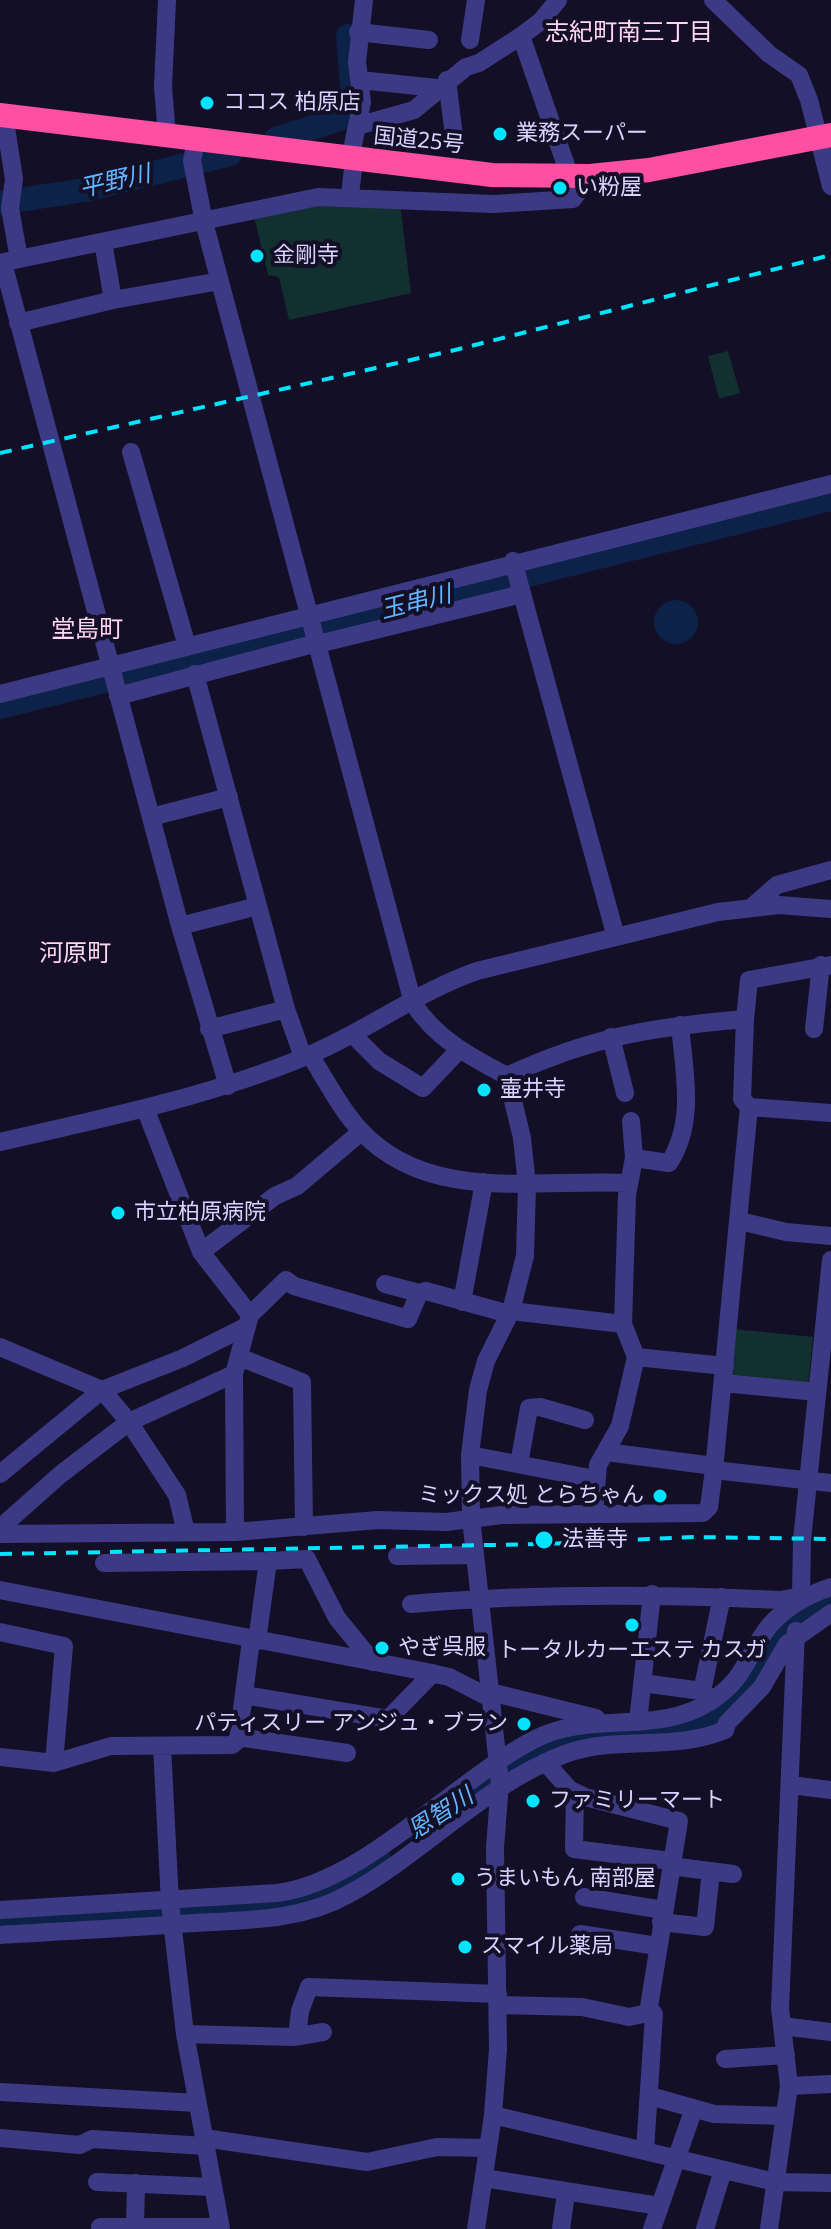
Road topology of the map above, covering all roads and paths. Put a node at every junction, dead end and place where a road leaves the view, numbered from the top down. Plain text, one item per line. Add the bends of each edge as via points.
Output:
1 (167, 0) edge
2 (356, 0) edge
3 (364, 0) edge
4 (473, 0) edge
5 (558, 0) edge
6 (713, 0) edge
7 (358, 32) junction
8 (521, 36) junction
9 (429, 40) dead end
10 (470, 40) dead end
11 (360, 80) junction
12 (442, 84) junction
13 (1, 113) edge
14 (357, 126) junction
15 (167, 136) junction
16 (825, 136) edge
17 (455, 144) dead end
18 (194, 157) junction
19 (352, 159) junction
20 (580, 176) junction
21 (831, 186) edge
22 (350, 195) junction
23 (204, 222) junction
24 (103, 242) junction
25 (7, 262) edge
26 (220, 281) junction
27 (113, 300) junction
28 (18, 326) junction
29 (0, 333) edge
30 (131, 452) dead end
31 (831, 484) edge
32 (514, 565) junction
33 (521, 592) junction
34 (315, 633) junction
35 (187, 646) junction
36 (195, 674) junction
37 (114, 682) junction
38 (0, 694) edge
39 (229, 797) junction
40 (151, 817) junction
41 (831, 870) edge
42 (258, 906) junction
43 (753, 906) junction
44 (831, 909) edge
45 (180, 926) junction
46 (616, 937) junction
47 (826, 965) edge
48 (413, 1003) junction
49 (286, 1009) junction
50 (745, 1019) junction
51 (680, 1025) junction
52 (209, 1029) junction
53 (814, 1029) dead end
54 (352, 1034) junction
55 (611, 1037) junction
56 (458, 1051) junction
57 (307, 1056) junction
58 (507, 1076) junction
59 (228, 1086) junction
60 (625, 1093) dead end
61 (749, 1107) junction
62 (145, 1108) junction
63 (831, 1113) edge
64 (631, 1121) dead end
65 (361, 1132) junction
66 (0, 1142) edge
67 (634, 1158) junction
68 (484, 1182) junction
69 (629, 1183) junction
70 (527, 1185) junction
71 (740, 1221) junction
72 (831, 1236) edge
73 (201, 1252) junction
74 (831, 1260) edge
75 (385, 1284) dead end
76 (829, 1292) edge
77 (419, 1293) junction
78 (462, 1302) junction
79 (510, 1312) junction
80 (249, 1321) junction
81 (623, 1324) junction
82 (0, 1347) edge
83 (636, 1357) junction
84 (236, 1365) junction
85 (724, 1375) junction
86 (102, 1390) junction
87 (817, 1392) junction
88 (585, 1420) dead end
89 (129, 1422) junction
90 (606, 1452) junction
91 (470, 1455) junction
92 (519, 1464) junction
93 (714, 1468) junction
94 (0, 1474) edge
95 (595, 1479) junction
96 (809, 1480) junction
97 (831, 1483) edge
98 (594, 1514) junction
99 (471, 1518) junction
100 (304, 1527) junction
101 (0, 1531) edge
102 (186, 1532) junction
103 (235, 1532) junction
104 (475, 1555) junction
105 (397, 1556) dead end
106 (268, 1561) junction
107 (104, 1563) dead end
108 (831, 1587) edge
109 (0, 1590) edge
110 (652, 1594) junction
111 (806, 1595) junction
112 (722, 1597) junction
113 (480, 1598) junction
114 (411, 1604) dead end
115 (786, 1607) junction
116 (831, 1613) edge
117 (0, 1632) edge
118 (798, 1635) junction
119 (254, 1641) junction
120 (373, 1662) junction
121 (433, 1673) junction
122 (642, 1683) junction
123 (244, 1695) junction
124 (490, 1695) junction
125 (708, 1695) junction
126 (609, 1721) junction
127 (638, 1722) junction
128 (238, 1737) junction
129 (162, 1746) junction
130 (347, 1753) dead end
131 (0, 1757) edge
132 (498, 1761) junction
133 (545, 1762) junction
134 (54, 1763) junction
135 (791, 1785) junction
136 (500, 1786) junction
137 (831, 1790) edge
138 (575, 1792) junction
139 (671, 1864) junction
140 (711, 1871) junction
141 (733, 1874) dead end
142 (584, 1897) dead end
143 (0, 1910) edge
144 (171, 1912) junction
145 (662, 1916) junction
146 (580, 1934) dead end
147 (0, 1935) edge
148 (657, 1946) junction
149 (498, 2000) junction
150 (648, 2013) junction
151 (782, 2026) junction
152 (323, 2032) dead end
153 (831, 2032) edge
154 (185, 2034) junction
155 (297, 2036) junction
156 (786, 2055) junction
157 (725, 2059) dead end
158 (831, 2084) edge
159 (789, 2086) junction
160 (0, 2092) edge
161 (650, 2096) junction
162 (197, 2103) junction
163 (693, 2111) junction
164 (493, 2115) junction
165 (785, 2116) junction
166 (0, 2138) edge
167 (204, 2142) junction
168 (488, 2148) junction
169 (645, 2150) junction
170 (677, 2160) junction
171 (723, 2170) junction
172 (484, 2178) junction
173 (97, 2182) dead end
174 (775, 2182) junction
175 (136, 2183) junction
176 (831, 2183) edge
177 (213, 2187) junction
178 (566, 2193) junction
179 (659, 2206) junction
180 (135, 2227) edge
181 (107, 2228) edge
182 (220, 2228) edge
183 (476, 2229) edge
184 (561, 2229) edge
185 (652, 2229) edge
186 (705, 2229) edge
187 (769, 2229) edge

1 - 15 street
2 - 3 street
3 - 7 street
4 - 10 street
5 - 8 street
6 - 16 street via 799,75
7 - 9 street
7 - 11 street
8 - 12 street
8 - 20 street
11 - 12 street
11 - 14 street
12 - 14 street via 414,110
12 - 17 street
13 - 15 highway, 国道25号
13 - 25 street via 14,179
14 - 19 street
15 - 18 highway, 国道25号
16 - 20 highway, 国道25号 via 697,163
16 - 21 street
18 - 19 highway, 国道25号
18 - 23 street
19 - 20 highway, 国道25号 via 492,175
19 - 22 street
20 - 22 street via 573,199 546,203
22 - 23 street
23 - 24 street
23 - 26 street
24 - 25 street
24 - 27 street
25 - 28 street
26 - 27 street
26 - 34 street
27 - 28 street
28 - 29 street
28 - 37 street
30 - 35 street
31 - 32 street
32 - 33 street
32 - 34 street
33 - 34 street
33 - 46 street
34 - 35 street
34 - 36 street
34 - 48 street
35 - 37 street
36 - 37 street
36 - 39 street
37 - 38 street
37 - 40 street
39 - 40 street
39 - 42 street
40 - 45 street
41 - 43 street via 777,885
42 - 45 street
42 - 49 street
43 - 44 street
43 - 46 street
45 - 52 street
46 - 48 street via 477,971
47 - 50 street via 749,980
47 - 53 street
48 - 54 street
48 - 56 street
49 - 52 street
49 - 57 street
50 - 51 street
50 - 61 street via 742,1099
51 - 55 street
51 - 67 street via 685,1133 669,1163
52 - 59 street
54 - 56 street via 379,1061 423,1088
54 - 57 street
55 - 58 street
55 - 60 street
56 - 58 street
57 - 59 street
57 - 65 street
58 - 70 street
59 - 62 street
61 - 63 street
61 - 71 street
62 - 66 street
62 - 73 street
64 - 67 street
65 - 68 street via 428,1174
65 - 73 street via 297,1186 275,1196
67 - 69 street
68 - 70 street
68 - 78 street
69 - 70 street
69 - 81 street
70 - 79 street via 525,1256
71 - 72 street
71 - 85 street
73 - 80 street
74 - 76 street
75 - 77 street
76 - 87 street
77 - 78 street
77 - 80 street via 408,1319 286,1280
78 - 79 street
79 - 81 street
79 - 91 street via 486,1361
80 - 84 street
80 - 86 street via 183,1358
81 - 83 street
82 - 86 street
83 - 85 street
83 - 90 street via 620,1426
84 - 89 street
84 - 100 street via 302,1382
84 - 103 street
85 - 87 street
85 - 93 street
86 - 89 street
86 - 94 street
87 - 96 street
88 - 92 street via 529,1408
89 - 101 street via 61,1474
89 - 102 street via 177,1495
90 - 93 street
90 - 95 street
91 - 92 street
91 - 99 street
92 - 95 street
93 - 96 street
93 - 98 street via 709,1507 703,1513
95 - 98 street
96 - 97 street
96 - 111 street
98 - 99 street
99 - 100 street
99 - 104 street
100 - 103 street
101 - 102 street
102 - 103 street
104 - 105 street
104 - 113 street
106 - 107 street
106 - 119 street
106 - 120 street via 307,1559 337,1618
108 - 111 street
109 - 119 street
110 - 112 street
110 - 113 street
110 - 122 street
111 - 115 street
112 - 115 street
112 - 125 street
113 - 114 street
113 - 124 street
115 - 118 street
115 - 125 street via 747,1668
116 - 118 street
117 - 134 street via 64,1646
118 - 133 street via 725,1730 670,1744 589,1748
118 - 135 street
119 - 120 street
119 - 123 street
120 - 121 street
121 - 123 street via 388,1719
121 - 124 street
122 - 125 street
122 - 127 street
123 - 128 street
124 - 126 street
124 - 132 street
125 - 127 street via 678,1717
126 - 127 street
126 - 132 street via 560,1728
128 - 129 street via 232,1745
128 - 130 street
129 - 134 street via 111,1746
129 - 144 street
131 - 134 street
132 - 136 street
132 - 144 street via 318,1883
133 - 136 street
133 - 138 street
135 - 137 street
135 - 151 street
136 - 144 street via 348,1895 319,1908 270,1918
136 - 149 street via 495,1847
138 - 139 street via 679,1821
138 - 139 street via 574,1849
139 - 140 street
139 - 145 street
140 - 141 street
140 - 145 street via 705,1927
142 - 145 street
143 - 144 street
144 - 147 street
144 - 154 street
145 - 148 street
146 - 148 street
148 - 150 street
149 - 150 street via 629,2017
149 - 155 street via 309,1987
149 - 164 street
150 - 161 street via 654,2014
151 - 153 street
151 - 156 street
152 - 155 street
154 - 155 street
154 - 162 street
156 - 157 street
156 - 159 street
158 - 159 street
159 - 165 street
160 - 162 street
161 - 163 street
161 - 169 street
162 - 167 street
163 - 165 street
163 - 170 street
164 - 168 street
164 - 169 street
165 - 174 street
166 - 167 street via 80,2145 92,2139
167 - 168 street via 367,2162 437,2147
167 - 177 street
168 - 172 street
169 - 170 street
170 - 171 street
170 - 179 street
171 - 174 street
171 - 186 street
172 - 178 street
172 - 183 street
173 - 175 street
174 - 176 street
174 - 187 street
175 - 177 street
175 - 180 street
177 - 182 street
178 - 179 street
178 - 184 street
179 - 185 street
180 - 181 street
180 - 182 street

